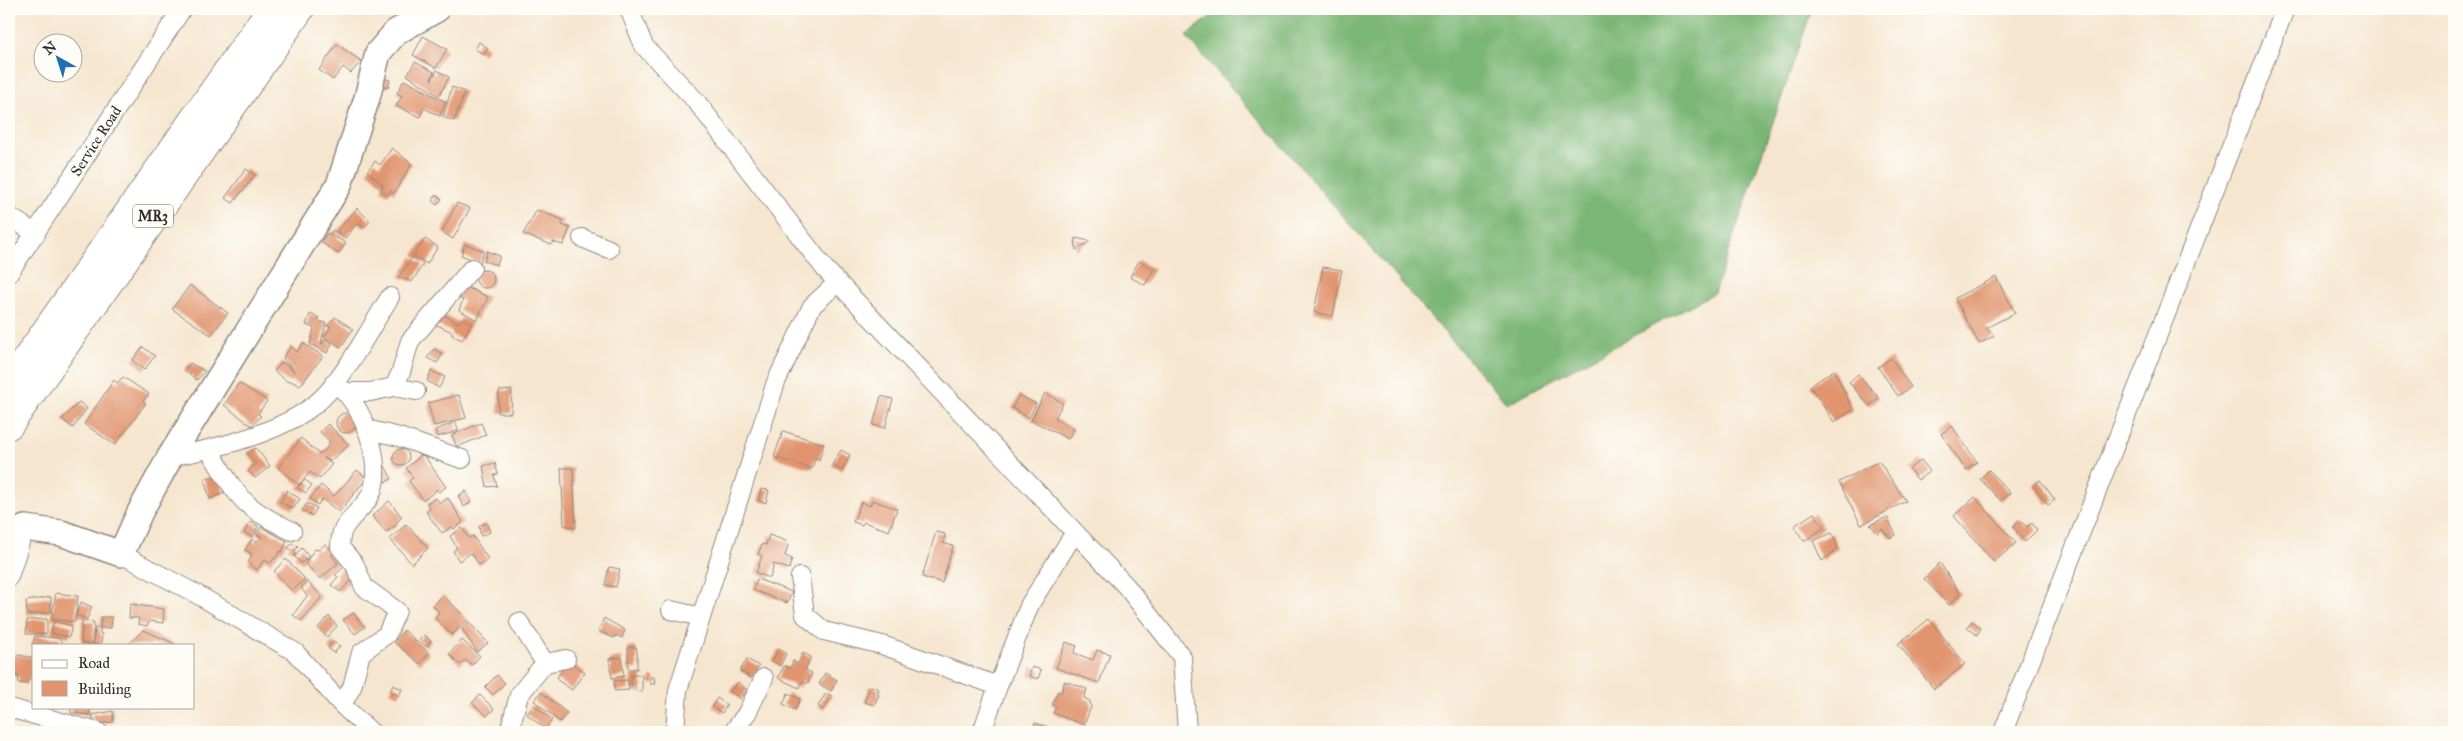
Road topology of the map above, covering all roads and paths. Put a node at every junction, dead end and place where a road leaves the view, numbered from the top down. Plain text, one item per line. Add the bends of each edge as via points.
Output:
1 (182, 9) edge
2 (272, 9) edge
3 (300, 9) edge
4 (437, 9) edge
5 (629, 9) edge
6 (2285, 9) edge
7 (9, 216) edge
8 (36, 234) junction
9 (582, 238) dead end
10 (609, 249) dead end
11 (472, 268) dead end
12 (9, 273) edge
13 (838, 282) junction
14 (390, 297) dead end
15 (9, 384) edge
16 (394, 387) junction
17 (340, 388) junction
18 (416, 391) dead end
19 (9, 425) edge
20 (366, 429) junction
21 (209, 450) junction
22 (170, 457) junction
23 (462, 459) dead end
24 (292, 531) dead end
25 (1075, 532) junction
26 (17, 535) edge
27 (121, 554) junction
28 (9, 577) edge
29 (800, 578) dead end
30 (671, 610) dead end
31 (701, 617) junction
32 (519, 622) dead end
33 (566, 659) dead end
34 (545, 663) junction
35 (764, 678) dead end
36 (998, 686) junction
37 (342, 706) junction
38 (9, 708) edge
39 (98, 732) edge
40 (371, 732) edge
41 (509, 732) edge
42 (675, 732) edge
43 (733, 732) edge
44 (982, 732) edge
45 (1187, 732) edge
46 (2003, 732) edge

1 - 8 street, Service Road
2 - 15 highway, MR3
3 - 19 highway, MR3
4 - 22 street via 396,32 378,53 339,185
5 - 13 street via 644,46 696,101
6 - 46 street
7 - 8 street
8 - 12 street, Service Road
9 - 10 street
11 - 16 street via 410,341
13 - 25 street
13 - 31 street via 812,306 776,382
14 - 17 street
16 - 17 street via 370,392
16 - 18 street
17 - 20 street via 359,412
17 - 21 street via 326,394 290,422
20 - 23 street
20 - 37 street via 375,461 373,490 362,509 342,531 340,547 355,565 364,587 397,611 387,634 361,653 352,687
21 - 22 street
21 - 24 street via 249,506
22 - 27 street
25 - 36 street via 1030,604
25 - 45 street via 1126,586 1182,657
26 - 27 street via 61,533
26 - 28 street
27 - 37 street via 295,652
29 - 36 street via 805,614 824,631 882,645
30 - 31 street
31 - 42 street via 678,690
32 - 34 street
33 - 34 street
34 - 41 street via 519,696
35 - 43 street via 747,713
36 - 44 street
37 - 40 street
38 - 39 street

